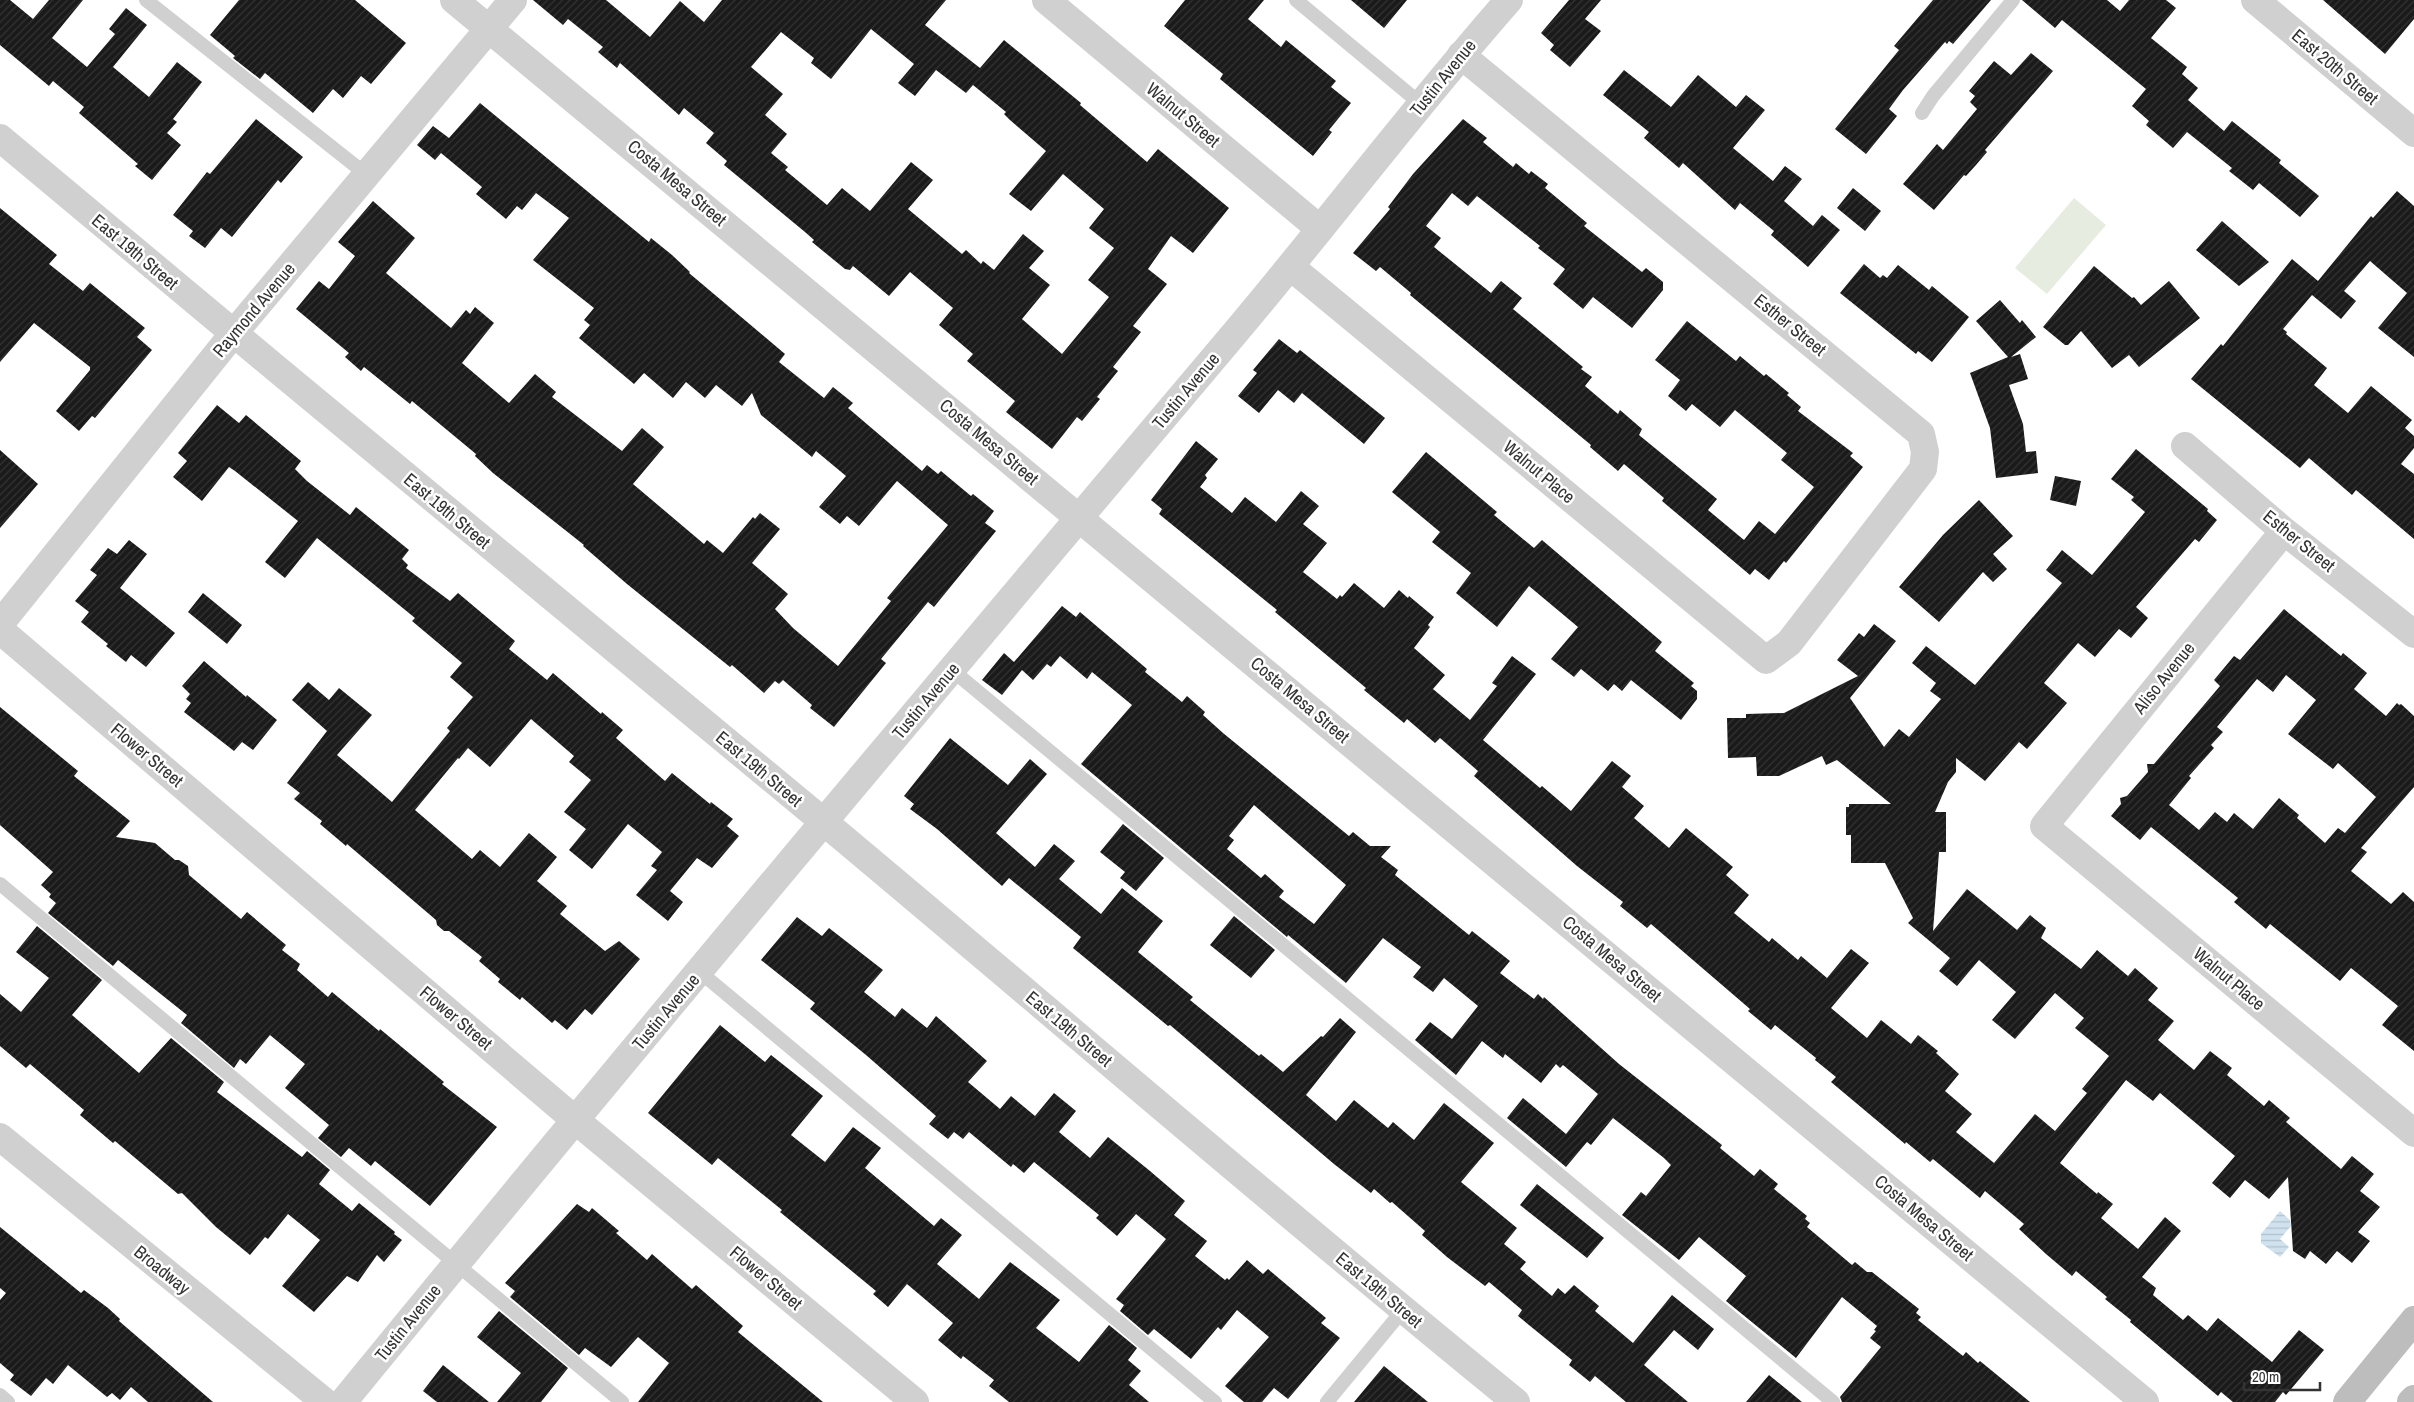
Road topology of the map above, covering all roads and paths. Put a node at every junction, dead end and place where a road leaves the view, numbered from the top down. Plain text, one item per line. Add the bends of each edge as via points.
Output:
1 (146, 0) edge
2 (454, 0) edge
3 (513, 0) edge
4 (1046, 0) edge
5 (1296, 0) edge
6 (1509, 0) edge
7 (2013, 0) edge
8 (2255, 0) edge
9 (490, 28) junction
10 (1461, 55) junction
11 (1420, 104) junction
12 (1922, 113) dead end
13 (2411, 125) edge
14 (0, 138) edge
15 (367, 175) junction
16 (1320, 229) junction
17 (1291, 267) junction
18 (233, 334) junction
19 (2185, 446) dead end
20 (1080, 517) junction
21 (2284, 531) junction
22 (0, 624) edge
23 (0, 630) edge
24 (2414, 634) edge
25 (1789, 643) joint
26 (952, 670) junction
27 (824, 823) junction
28 (2044, 826) joint
29 (0, 884) edge
30 (700, 972) junction
31 (574, 1119) junction
32 (2414, 1133) edge
33 (0, 1137) edge
34 (456, 1265) junction
35 (1403, 1310) junction
36 (2414, 1320) edge
37 (0, 1395) edge
38 (2414, 1399) edge
39 (8, 1402) edge
40 (324, 1402) edge
41 (343, 1402) edge
42 (622, 1402) edge
43 (915, 1402) edge
44 (1215, 1402) edge
45 (1327, 1402) edge
46 (1516, 1402) edge
47 (1833, 1402) edge
48 (2145, 1402) edge
49 (2346, 1402) edge
50 (2411, 1402) edge

1 - 15 lane
2 - 9 street, Costa Mesa Street
3 - 9 street, Raymond Avenue
4 - 16 street, Walnut Street
5 - 11 lane
6 - 10 street, Tustin Avenue
7 - 12 lane
8 - 13 street, East 20th Street
9 - 15 street, Raymond Avenue
9 - 20 street, Costa Mesa Street
10 - 11 street, Tustin Avenue
10 - 25 street, Esther Street via 1921,434 1925,452 1923,470
11 - 16 street, Tustin Avenue
14 - 18 street, East 19th Street
15 - 18 street, Raymond Avenue
16 - 17 street, Tustin Avenue
17 - 20 street, Tustin Avenue
17 - 25 street, Walnut Place via 1766,660
18 - 22 street, Raymond Avenue
18 - 27 street, East 19th Street
19 - 21 street, Esther Street
20 - 26 street, Tustin Avenue
20 - 48 street, Costa Mesa Street
21 - 24 street, Esther Street
21 - 28 street, Aliso Avenue
23 - 31 street, Flower Street
26 - 27 street, Tustin Avenue
26 - 47 lane
27 - 30 street, Tustin Avenue
27 - 35 street, East 19th Street
28 - 32 street, Walnut Place
29 - 34 lane
30 - 31 street, Tustin Avenue
30 - 44 lane
31 - 34 street, Tustin Avenue
31 - 43 street, Flower Street
33 - 40 street, Broadway
34 - 41 street, Tustin Avenue
34 - 42 lane
35 - 45 lane
35 - 46 street, East 19th Street
36 - 49 main road
37 - 39 lane
38 - 50 main road

